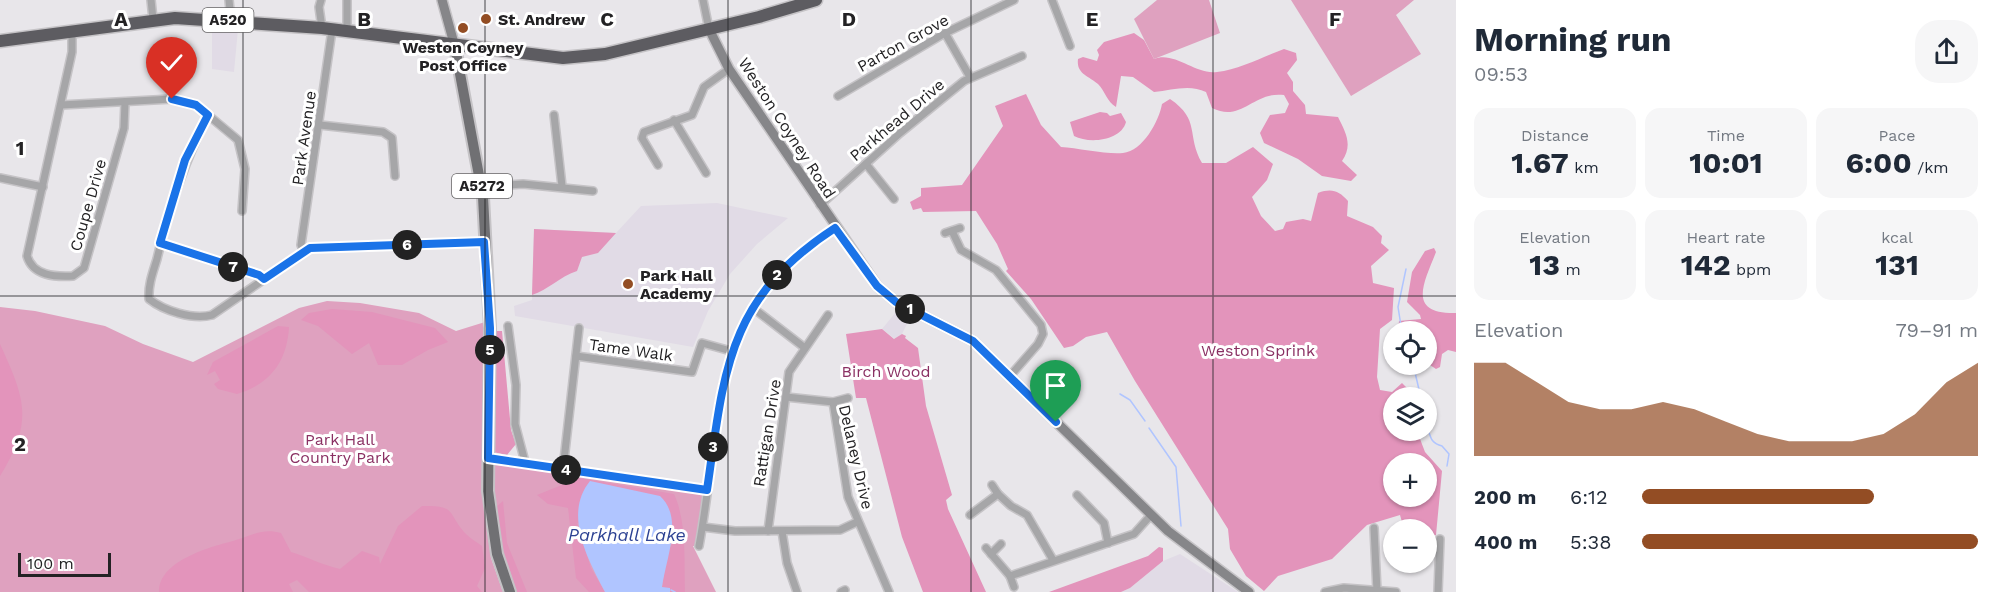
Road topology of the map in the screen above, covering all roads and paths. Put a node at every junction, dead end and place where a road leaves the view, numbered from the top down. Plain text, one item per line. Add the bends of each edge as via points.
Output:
1 (151, 0) edge
2 (229, 0) edge
3 (321, 0) edge
4 (347, 0) edge
5 (442, 0) edge
6 (703, 0) edge
7 (816, 0) edge
8 (1014, 0) edge
9 (1052, 0) edge
10 (153, 19) junction
11 (231, 20) junction
12 (327, 29) junction
13 (709, 29) junction
14 (72, 30) junction
15 (347, 31) junction
16 (945, 33) junction
17 (0, 40) edge
18 (455, 46) junction
19 (1070, 46) dead end
20 (1022, 56) dead end
21 (729, 69) junction
22 (967, 79) junction
23 (838, 96) dead end
24 (124, 102) junction
25 (61, 105) junction
26 (208, 115) junction
27 (554, 115) dead end
28 (674, 120) junction
29 (320, 125) junction
30 (866, 164) junction
31 (658, 165) dead end
32 (706, 173) dead end
33 (394, 176) dead end
34 (0, 178) edge
35 (562, 186) junction
36 (482, 187) junction
37 (43, 188) junction
38 (593, 191) dead end
39 (894, 199) dead end
40 (820, 205) junction
41 (242, 211) dead end
42 (835, 228) junction
43 (952, 231) dead end
44 (484, 242) junction
45 (160, 243) junction
46 (303, 250) junction
47 (264, 279) junction
48 (753, 308) junction
49 (828, 315) dead end
50 (508, 326) dead end
51 (579, 328) dead end
52 (805, 348) junction
53 (731, 351) junction
54 (576, 356) junction
55 (1010, 375) junction
56 (786, 397) junction
57 (848, 398) dead end
58 (833, 402) junction
59 (488, 458) junction
60 (525, 462) junction
61 (563, 470) junction
62 (992, 485) dead end
63 (707, 490) junction
64 (998, 494) junction
65 (1077, 495) dead end
66 (975, 514) dead end
67 (1151, 515) junction
68 (857, 522) junction
69 (703, 527) junction
70 (1374, 528) dead end
71 (768, 531) junction
72 (782, 531) junction
73 (1440, 539) dead end
74 (1108, 543) junction
75 (1001, 544) dead end
76 (699, 546) dead end
77 (1053, 560) junction
78 (1010, 576) junction
79 (1014, 587) dead end
80 (1377, 591) edge
81 (510, 592) edge
82 (797, 592) edge
83 (889, 592) edge
84 (1249, 592) edge
85 (1326, 592) edge
86 (1396, 592) edge
87 (1438, 592) edge

1 - 10 street
2 - 11 street
3 - 12 street, Park Avenue via 319,7
4 - 15 street
5 - 18 street
6 - 13 street
7 - 13 highway, A520
8 - 16 street, Parton Grove
9 - 19 street
10 - 11 highway, A520
10 - 14 highway, A520
11 - 12 highway, A520
12 - 15 highway, A520
12 - 29 street, Park Avenue
13 - 18 highway, A520 via 587,57
13 - 21 street, Weston Coyney Road
14 - 17 highway, A520
14 - 25 street, Coupe Drive via 72,51
15 - 18 highway, A520
16 - 22 street
16 - 23 street, Parton Grove
18 - 36 main road, A5272
20 - 22 street, Parkhead Drive
21 - 28 street via 704,87 692,115
21 - 40 street, Weston Coyney Road
22 - 30 street, Parkhead Drive
24 - 25 street
24 - 26 street via 172,99 196,105
24 - 37 street, Coupe Drive via 124,128 87,261 73,276 39,272 29,263 27,256
25 - 37 street, Coupe Drive
26 - 41 street via 241,148 245,169
26 - 45 street via 185,160
27 - 35 street
28 - 31 street via 644,132 642,138
28 - 32 street
29 - 33 street via 383,132 393,138
29 - 46 street, Park Avenue
30 - 39 street
30 - 40 street, Parkhead Drive
34 - 37 street
35 - 36 street
35 - 38 street
36 - 44 main road, A5272
40 - 42 street, Weston Coyney Road
42 - 48 street via 797,255
42 - 55 street, Weston Coyney Road via 877,286 896,302 973,341
43 - 55 street via 961,250 996,270 1041,325 1043,334 1038,344
44 - 46 street
44 - 59 main road, A5272 via 490,328
45 - 47 street
45 - 47 street via 148,290 149,299 164,308 203,317 212,315
46 - 47 street
48 - 52 street
48 - 53 street
49 - 52 street, Rattigan Drive
50 - 60 street via 516,386 515,417
51 - 54 street
52 - 56 street, Rattigan Drive via 789,372
53 - 54 street, Tame Walk via 702,343 692,372
53 - 63 street
54 - 61 street
55 - 67 street, Weston Coyney Road
56 - 58 street, Delaney Drive
56 - 71 street, Rattigan Drive
57 - 58 street
58 - 68 street, Delaney Drive via 848,497
59 - 60 street
59 - 81 main road, A5272 via 493,532
60 - 61 street
61 - 63 street
62 - 64 street
63 - 69 street
64 - 66 street
64 - 77 street via 1027,515
65 - 74 street via 1104,523
67 - 74 street via 1134,534
67 - 84 street, Weston Coyney Road via 1196,555
68 - 72 street via 840,530
68 - 83 street, Delaney Drive
69 - 71 street
69 - 76 street
70 - 80 street
71 - 72 street
72 - 82 street
73 - 87 street
74 - 77 street
75 - 78 street via 988,551
77 - 78 street
78 - 79 street
80 - 85 street via 1344,588
80 - 86 street

